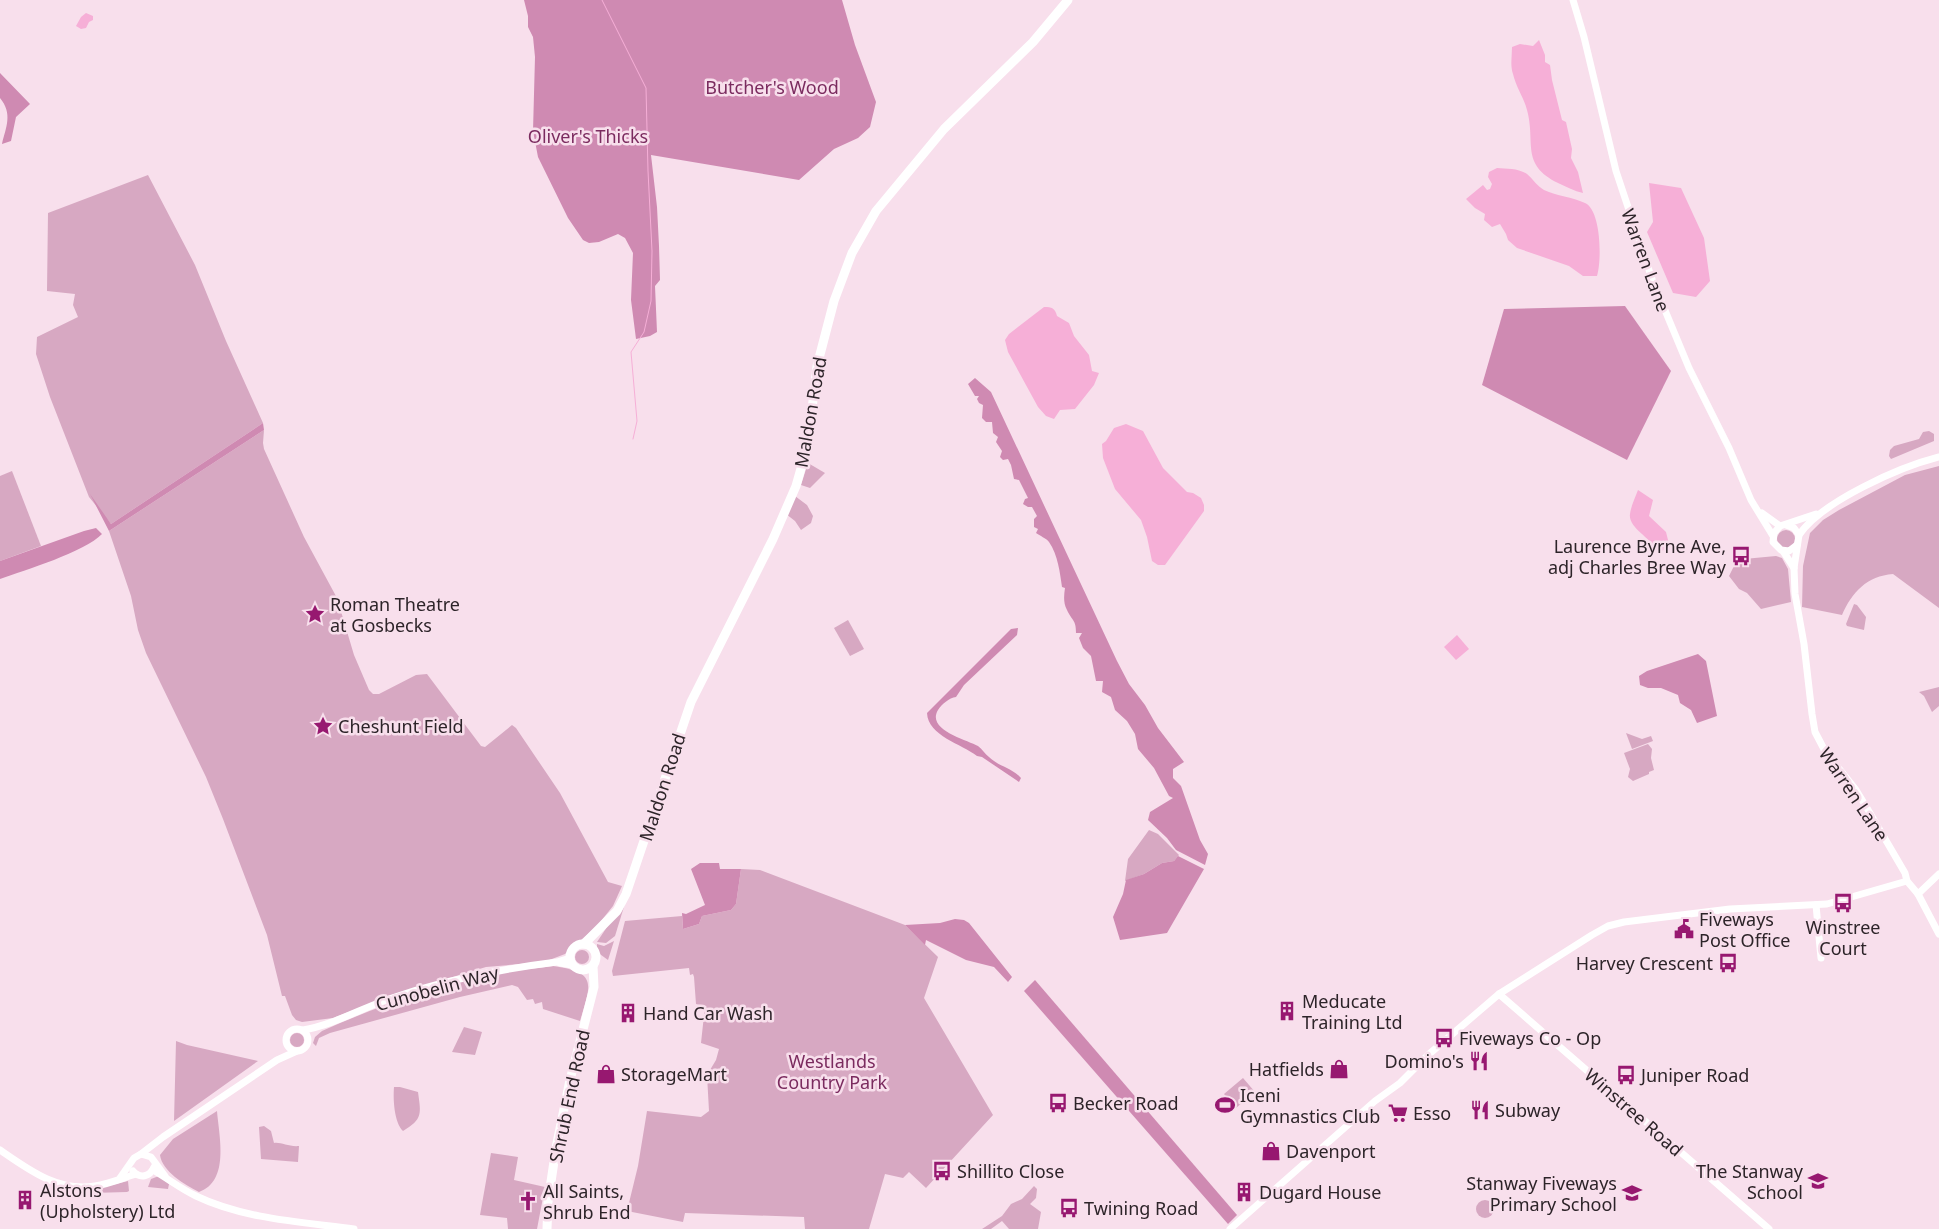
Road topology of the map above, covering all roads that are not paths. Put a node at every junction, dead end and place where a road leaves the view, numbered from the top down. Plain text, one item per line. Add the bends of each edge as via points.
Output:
1 (1068, 0) edge
2 (1572, 0) edge
3 (1939, 457) edge
4 (1756, 508) junction
5 (1822, 512) junction
6 (1783, 526) junction
7 (1799, 535) junction
8 (1773, 536) junction
9 (1798, 545) junction
10 (1783, 551) junction
11 (1794, 568) junction
12 (1939, 874) edge
13 (1907, 881) junction
14 (1918, 894) junction
15 (1816, 905) junction
16 (1939, 934) edge
17 (588, 946) junction
18 (1821, 958) dead end
19 (571, 962) junction
20 (593, 966) junction
21 (583, 970) junction
22 (593, 994) junction
23 (1499, 994) junction
24 (320, 1027) junction
25 (303, 1030) junction
26 (308, 1039) junction
27 (286, 1042) junction
28 (297, 1051) junction
29 (277, 1060) junction
30 (163, 1137) junction
31 (0, 1150) edge
32 (141, 1154) junction
33 (152, 1160) junction
34 (132, 1164) junction
35 (153, 1170) junction
36 (136, 1174) junction
37 (166, 1176) junction
38 (120, 1178) junction
39 (354, 1229) edge
40 (547, 1229) edge
41 (1230, 1229) edge
42 (1769, 1229) edge

1 - 17 main road, Maldon Road via 1033,42 944,129 876,211 852,254 834,301 818,366 808,444 794,493 691,702 626,894 617,911
2 - 4 street, Warren Lane via 1616,171 1652,279 1677,342
3 - 5 street via 1895,472
4 - 6 street, Warren Lane
4 - 8 street, Warren Lane
5 - 6 street
5 - 7 street
6 - 7 street, Warren Lane via 1794,528
6 - 8 street
7 - 9 street, Warren Lane
8 - 10 street, Warren Lane via 1774,545
9 - 10 street
9 - 11 street, Warren Lane
10 - 11 street, Warren Lane
11 - 13 street, Warren Lane via 1816,732 1825,751 1867,808
12 - 14 street
13 - 14 street, Warren Lane
13 - 15 street via 1845,900
14 - 16 street, Warren Lane
15 - 18 street
15 - 23 street via 1729,909 1616,924 1592,934
17 - 19 main road via 578,945 572,949
17 - 20 main road via 596,959
19 - 21 main road
19 - 24 street, Cunobelin Way via 476,975 409,992
20 - 21 main road
20 - 22 main road, Shrub End Road
21 - 22 main road
22 - 40 main road, Shrub End Road via 569,1082 556,1148
23 - 41 street
23 - 42 street, Winstree Road
24 - 25 street, Cunobelin Way
24 - 26 street, Cunobelin Way
25 - 26 street
25 - 27 street via 292,1031
26 - 28 street via 304,1048
27 - 28 street
27 - 29 street
28 - 29 street
29 - 30 street
30 - 32 street
30 - 33 street
31 - 38 street via 41,1177 57,1183 94,1186
32 - 33 street
32 - 34 street via 134,1158
33 - 35 street
33 - 37 street
34 - 36 street
34 - 38 street
35 - 36 street via 145,1176
35 - 37 street
36 - 38 street
37 - 39 street via 194,1196 235,1209 269,1218

